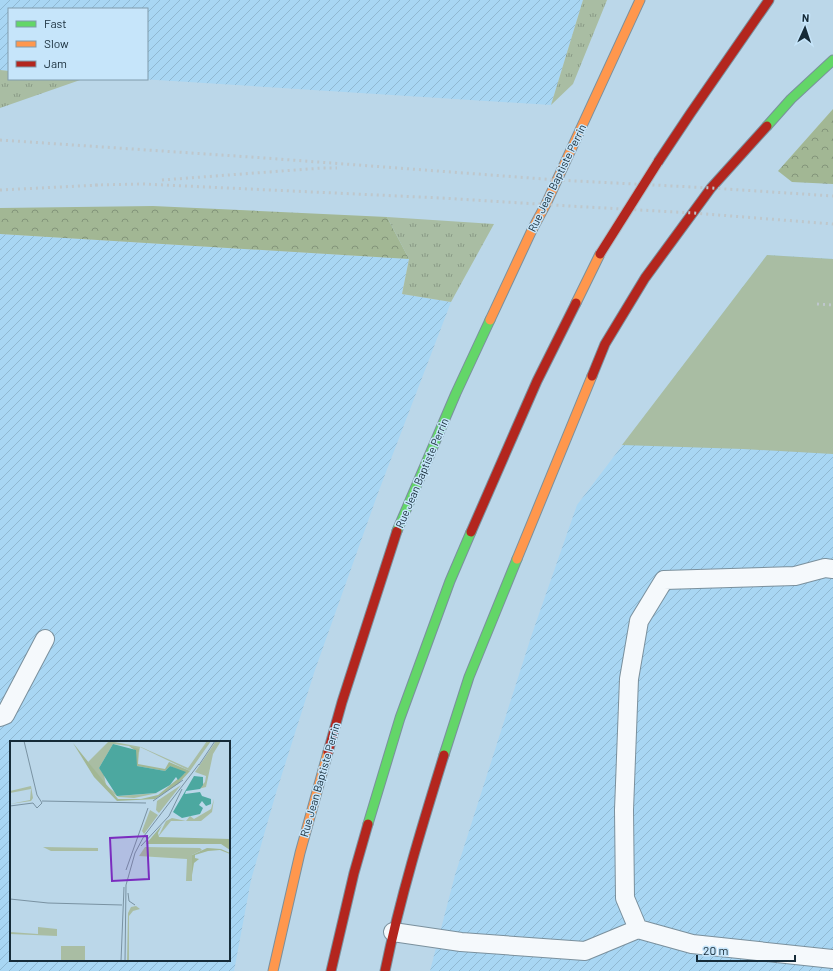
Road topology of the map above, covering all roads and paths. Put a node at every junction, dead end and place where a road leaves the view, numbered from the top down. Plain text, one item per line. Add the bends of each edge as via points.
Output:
1 (640, 0) edge
2 (769, 0) edge
3 (833, 60) edge
4 (833, 569) edge
5 (45, 639) dead end
6 (0, 717) edge
7 (638, 929) junction
8 (393, 932) junction
9 (833, 958) edge
10 (273, 971) edge
11 (331, 971) edge
12 (385, 971) edge

1 - 10 main road, Rue Jean Baptiste Perrin via 456,393 395,535 342,702 300,853
2 - 11 main road, bridge via 658,162 600,254 537,381 450,582 400,718 354,873
3 - 8 main road via 791,99 711,188 645,278 605,344 469,677 427,809
4 - 7 lane via 825,568 795,576 664,580 639,621 629,679 624,810 625,898
5 - 6 lane via 5,715
7 - 8 lane via 585,951 461,942
7 - 9 lane via 692,944
8 - 12 main road

